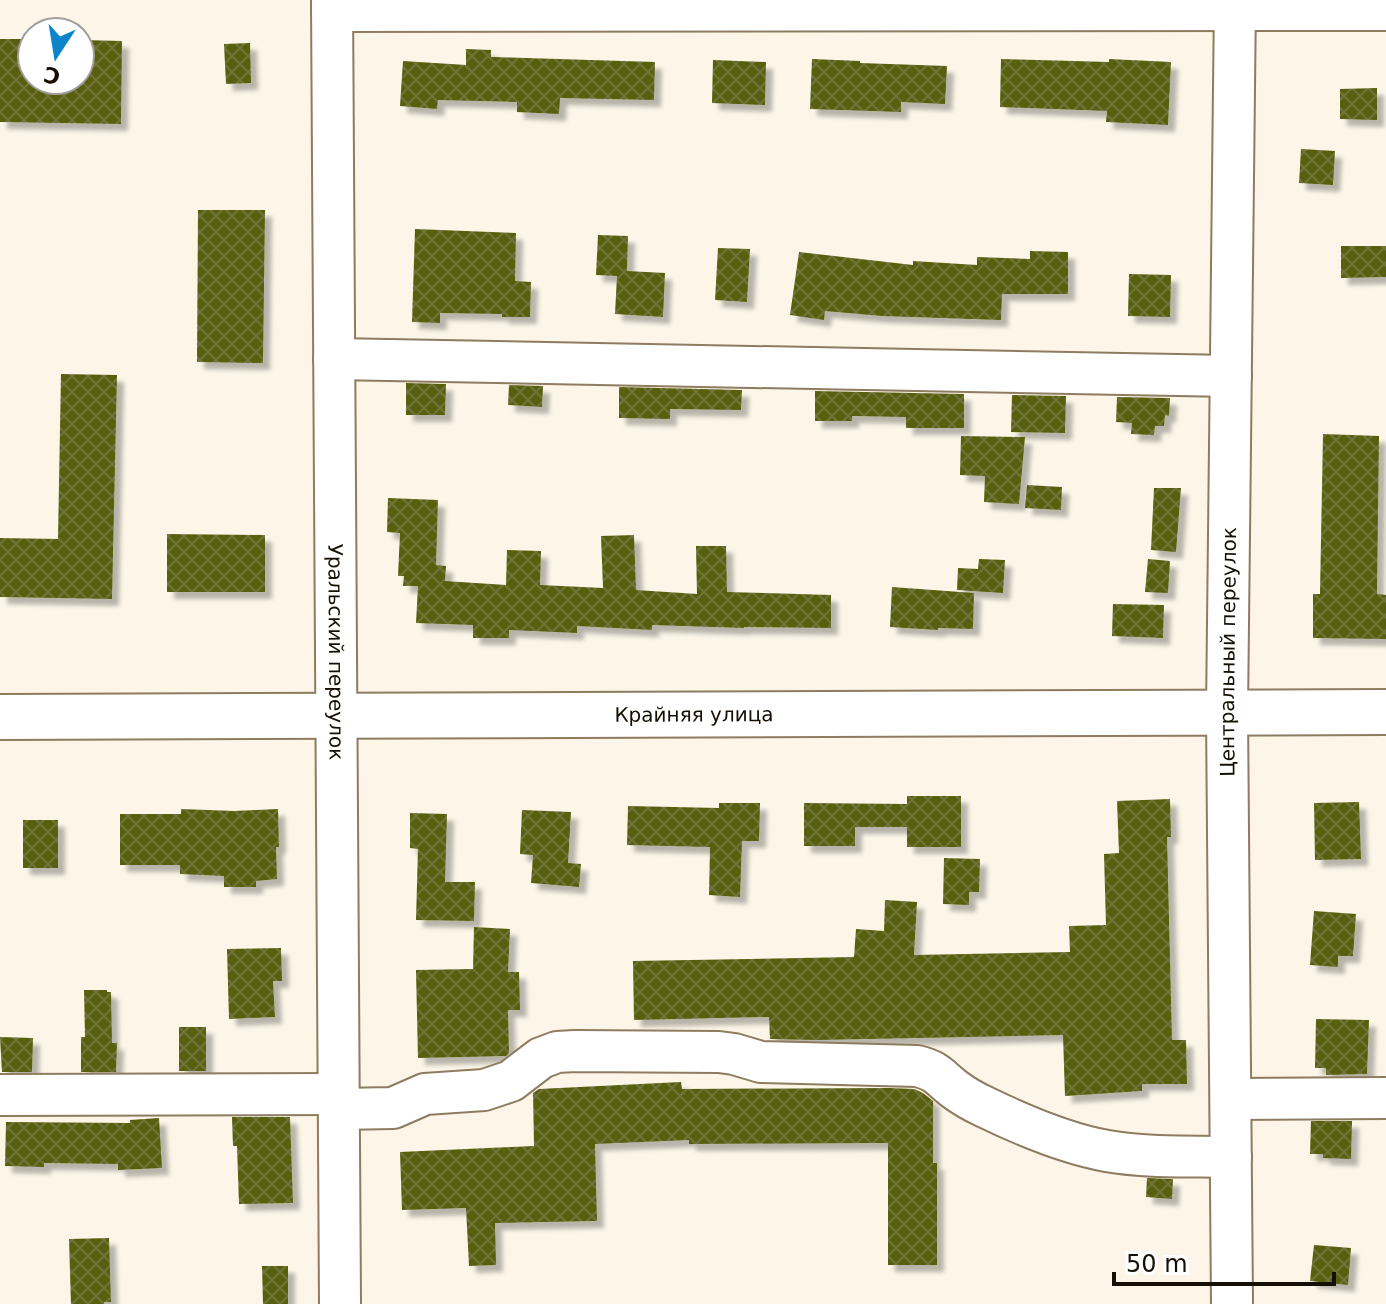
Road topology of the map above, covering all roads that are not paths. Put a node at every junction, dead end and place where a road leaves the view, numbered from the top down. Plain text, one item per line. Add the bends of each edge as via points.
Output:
1 (1235, 5) edge
2 (332, 6) edge
3 (1386, 10) edge
4 (334, 359) junction
5 (1231, 376) junction
6 (1386, 712) edge
7 (1227, 713) junction
8 (337, 716) junction
9 (0, 717) edge
10 (0, 1095) edge
11 (1386, 1098) edge
12 (1231, 1099) junction
13 (339, 1101) junction
14 (1231, 1157) junction
15 (340, 1304) edge
16 (1232, 1304) edge

1 - 2 street
1 - 3 street
1 - 5 street, Центральный переулок
2 - 4 street, Уральский переулок
4 - 5 street
4 - 8 street, Уральский переулок
5 - 7 street, Центральный переулок
6 - 7 main road, Крайняя улица
7 - 8 main road, Крайняя улица
7 - 12 street, Центральный переулок
8 - 9 main road, Крайняя улица
8 - 13 street, Уральский переулок
10 - 13 street
11 - 12 street
12 - 14 street, Центральный переулок
13 - 14 street via 393,1108 425,1094 484,1090 511,1081 557,1052 719,1052 761,1062 917,1066 942,1076 985,1107 1084,1145 1133,1154
13 - 15 street, Уральский переулок
14 - 16 street, Центральный переулок

